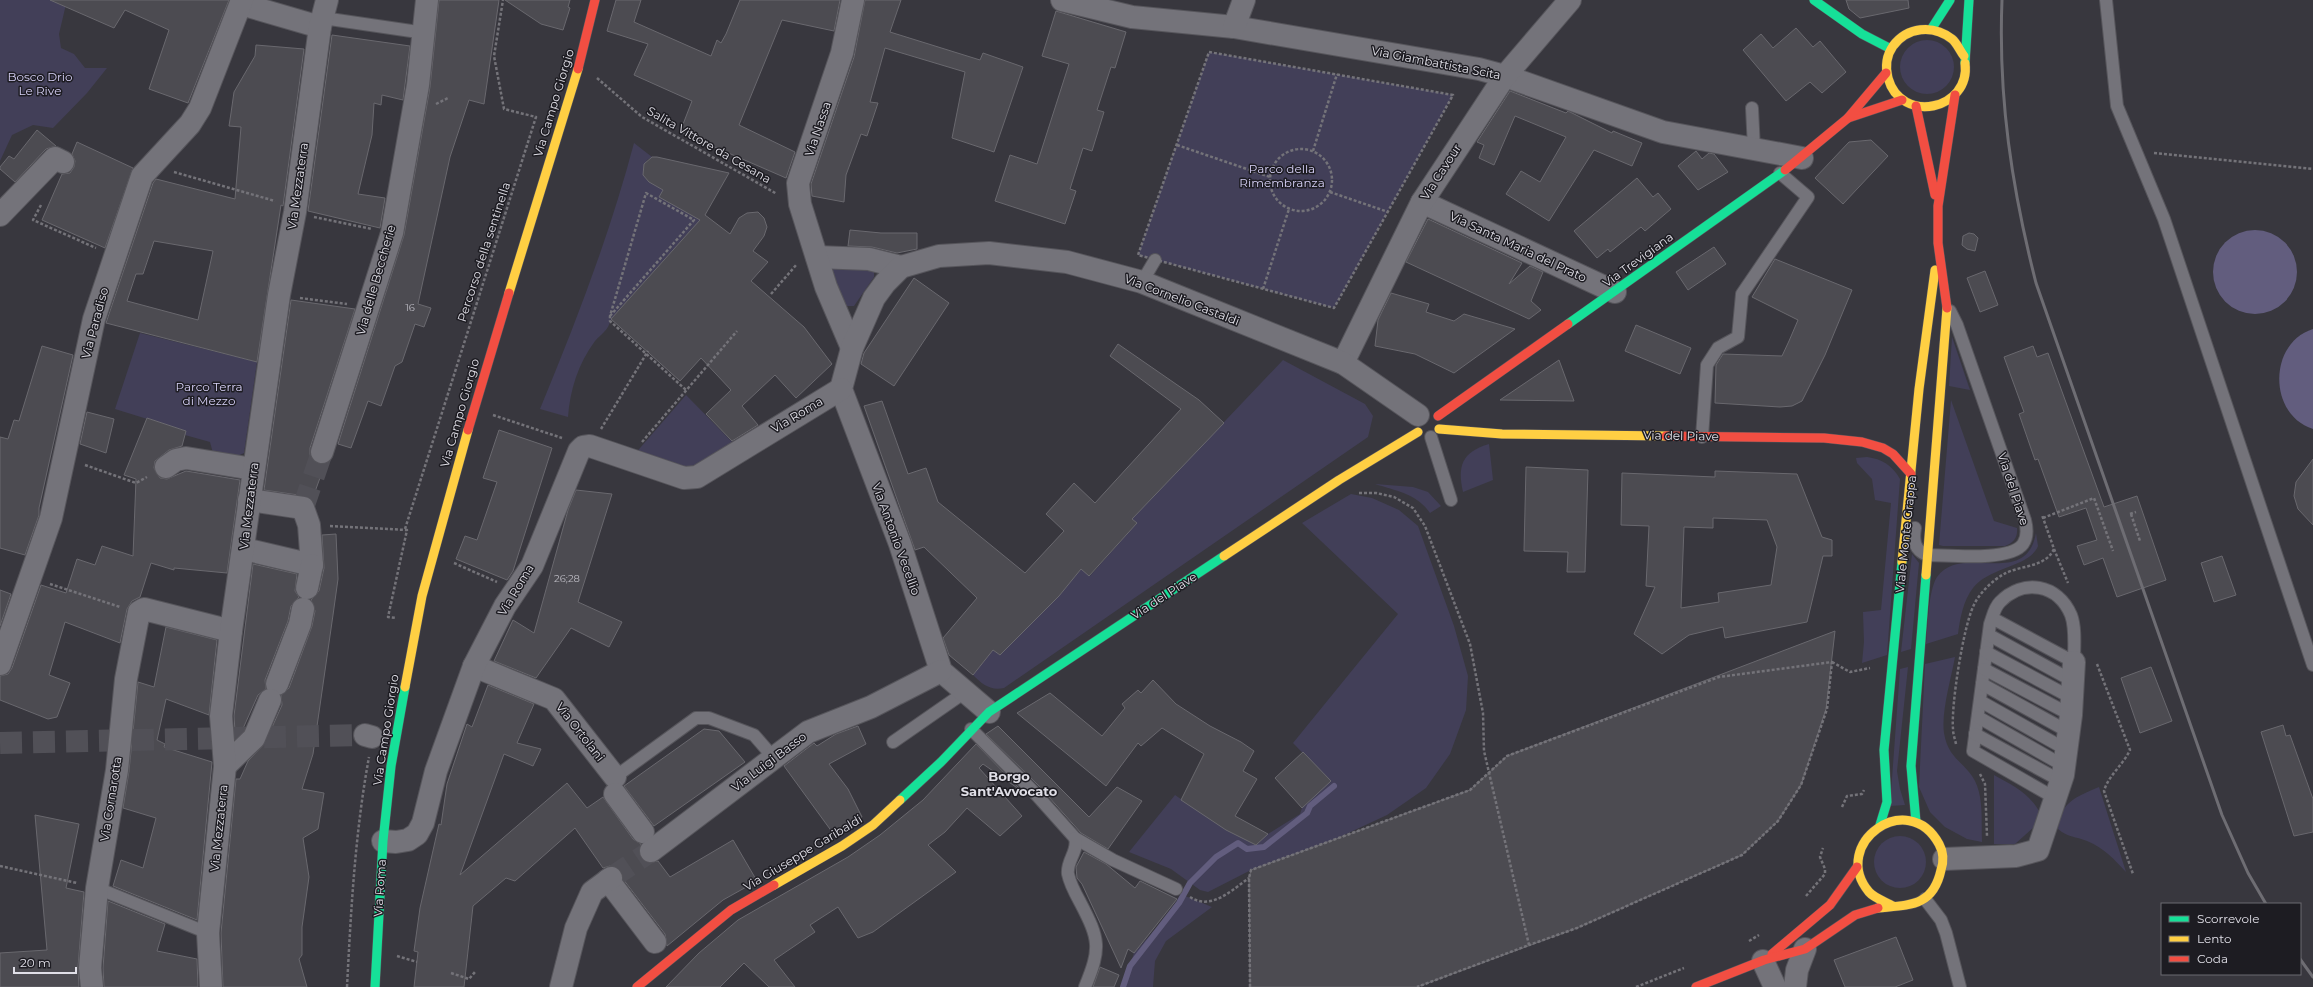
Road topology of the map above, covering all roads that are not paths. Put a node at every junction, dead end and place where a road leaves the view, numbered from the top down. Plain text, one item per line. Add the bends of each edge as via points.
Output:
1 (427, 0) edge
2 (595, 0) edge
3 (853, 0) edge
4 (1062, 0) edge
5 (1244, 0) edge
6 (1570, 0) edge
7 (1814, 0) edge
8 (1950, 0) edge
9 (1969, 0) edge
10 (2106, 0) edge
11 (242, 2) edge
12 (323, 15) edge
13 (1234, 27) junction
14 (1932, 28) junction
15 (425, 33) junction
16 (1891, 49) junction
17 (1964, 56) junction
18 (1886, 73) junction
19 (1505, 76) junction
20 (1955, 95) junction
21 (1902, 100) junction
22 (1916, 106) junction
23 (1752, 108) dead end
24 (1848, 118) junction
25 (1754, 149) junction
26 (1802, 158) junction
27 (63, 162) dead end
28 (1780, 174) junction
29 (1422, 202) junction
30 (1938, 206) junction
31 (0, 215) edge
32 (1938, 243) junction
33 (816, 252) junction
34 (1155, 260) road end
35 (901, 267) junction
36 (1142, 282) junction
37 (1615, 292) junction
38 (1947, 307) junction
39 (852, 348) junction
40 (1343, 363) junction
41 (841, 390) junction
42 (1918, 406) junction
43 (1425, 421) junction
44 (1435, 433) junction
45 (1702, 437) junction
46 (322, 452) tunnel mouth
47 (254, 469) junction
48 (157, 472) road end
49 (1912, 474) junction
50 (1339, 480) joint
51 (249, 500) junction
52 (1451, 500) dead end
53 (244, 548) junction
54 (1927, 555) junction
55 (1954, 555) junction
56 (312, 565) junction
57 (1924, 581) junction
58 (308, 588) dead end
59 (303, 609) dead end
60 (1992, 618) junction
61 (231, 631) junction
62 (1989, 635) junction
63 (1986, 652) junction
64 (0, 664) edge
65 (2313, 665) edge
66 (474, 666) junction
67 (1984, 669) junction
68 (941, 671) junction
69 (1982, 684) junction
70 (965, 692) junction
71 (1980, 701) junction
72 (989, 712) junction
73 (1978, 717) junction
74 (970, 729) junction
75 (2067, 731) junction
76 (1975, 734) junction
77 (893, 742) dead end
78 (774, 758) junction
79 (225, 766) junction
80 (615, 785) junction
81 (1916, 822) junction
82 (1880, 825) junction
83 (1075, 838) junction
84 (383, 840) junction
85 (647, 841) joint
86 (1944, 859) junction
87 (1857, 867) junction
88 (97, 888) junction
89 (1176, 889) dead end
90 (1925, 899) junction
91 (1893, 906) junction
92 (208, 933) junction
93 (655, 942) dead end
94 (1805, 949) junction
95 (1763, 961) junction
96 (92, 987) edge
97 (211, 987) edge
98 (375, 987) edge
99 (561, 987) edge
100 (637, 987) edge
101 (1085, 987) edge
102 (1696, 987) edge
103 (1775, 987) edge
104 (1795, 987) edge
105 (1960, 987) edge

1 - 15 street, Via delle Beccherie
2 - 84 street, Via Campo Giorgio via 580,62 474,408 432,556 416,622 391,766
3 - 33 street, Via Nassa via 842,53 798,183 800,204
4 - 13 street, Via Giambattista Scita via 1132,17
5 - 13 street
6 - 19 street, Via Cavour
7 - 16 street via 1862,34
8 - 14 street
9 - 17 street
10 - 65 lane via 2117,106 2164,219
11 - 12 street
11 - 64 street, Via Paradiso via 200,108 190,124 142,176 94,319 51,518
12 - 15 lane
12 - 47 street, Via Mezzaterra
13 - 19 street, Via Giambattista Scita via 1479,69
14 - 16 street, Via Trevigiana via 1908,32 1898,39
14 - 17 street via 1952,38 1960,46
15 - 46 street, Via delle Beccherie via 392,233
16 - 18 street, Via Trevigiana
17 - 20 street via 1966,70 1963,83
18 - 21 street via 1889,83
18 - 24 street, Via Trevigiana
19 - 25 street, Via Giambattista Scita via 1662,132
19 - 29 street, Via Cavour
20 - 22 street via 1937,106
20 - 30 street, Viale Monte Grappa
21 - 22 street
21 - 24 street, Via Trevigiana
22 - 30 street, Viale Monte Grappa
23 - 25 lane
24 - 26 street, Via Trevigiana
25 - 26 street, Via Giambattista Scita
26 - 28 street, Via Trevigiana
27 - 31 street via 55,158
28 - 37 street, Via Trevigiana
28 - 45 lane via 1808,196 1742,294 1738,337 1718,348 1707,365
29 - 37 street, Via Santa Maria del Prato
29 - 40 street, Via Cavour
30 - 32 street, Viale Monte Grappa
32 - 38 street, Viale Monte Grappa
32 - 42 street, Viale Monte Grappa
33 - 35 street
33 - 39 street, Via Nassa via 829,294
34 - 36 lane
35 - 36 street, Via Cornelio Castaldi via 939,256 989,253 1067,262
35 - 39 street via 874,298
36 - 40 street, Via Cornelio Castaldi
37 - 43 street, Via Trevigiana
38 - 54 street, Viale Monte Grappa
38 - 55 lane, Via del Piave via 1957,325 2027,528 2024,544 2010,554
39 - 41 street
40 - 43 street, Via Cornelio Castaldi
41 - 66 street, Via Roma via 697,477 684,478 587,447 579,451 532,566 505,606
41 - 68 street, Via Antonio Vecellio via 900,544
42 - 49 street, Viale Monte Grappa
42 - 54 lane via 1924,421 1914,539 1918,550
43 - 44 street via 1440,422
43 - 44 street, Via del Piave via 1422,436
43 - 50 street, Via Trevigiana
44 - 45 street, Via del Piave
44 - 52 lane
45 - 49 street, Via del Piave via 1824,438 1871,443 1894,454
47 - 48 street via 186,458 176,460
47 - 51 street, Via Mezzaterra
49 - 82 street, Viale Monte Grappa via 1884,750 1887,802
50 - 72 street, Via del Piave
51 - 53 street, Via Mezzaterra
51 - 56 street via 303,508 309,524
53 - 56 street
53 - 61 street, Via Mezzaterra
54 - 55 lane, Via del Piave
54 - 57 street, Viale Monte Grappa
55 - 57 lane via 1936,565
56 - 58 street
57 - 81 street, Viale Monte Grappa via 1911,766
59 - 79 street via 300,624 254,738
60 - 62 lane
60 - 75 lane
60 - 75 lane via 2000,602 2009,594 2032,586 2053,592 2071,615 2074,630
61 - 79 street, Via Mezzaterra via 221,716
61 - 88 street, Via Cornarotta via 169,614 144,609 140,612 126,679 117,770
62 - 63 lane
62 - 75 lane
63 - 67 lane
63 - 75 lane
66 - 80 street, Via Ortolani via 554,699
66 - 84 street, Via Roma via 436,771 423,823 417,834 408,840
67 - 69 lane
67 - 75 lane
68 - 70 street
68 - 78 street, Via Luigi Basso via 871,707 808,732
69 - 71 lane
69 - 75 lane
70 - 72 street
70 - 77 lane
71 - 73 lane
71 - 75 lane
72 - 74 street, Via Giuseppe Garibaldi
73 - 75 lane
73 - 76 lane
74 - 83 lane via 1033,790
74 - 100 street, Via Giuseppe Garibaldi via 941,762 873,825 842,846 731,910
75 - 76 lane
75 - 76 lane via 1973,751
75 - 86 street via 2038,850 2016,856
78 - 80 lane via 754,735 709,718 696,718
78 - 85 street, Via Luigi Basso
79 - 92 street, Via Mezzaterra
80 - 85 street, Via Ortolani
81 - 82 street via 1891,820
81 - 86 street via 1927,828 1935,837
82 - 87 street via 1862,842
83 - 89 lane via 1113,860
83 - 101 lane via 1076,848 1068,872 1070,884 1091,922 1097,951
84 - 98 street, Via Roma
86 - 90 street via 1940,882
87 - 91 street via 1865,889 1873,897
87 - 95 street via 1840,896 1826,911
88 - 92 lane
88 - 96 street, Via Cornarotta via 90,968
90 - 91 street via 1910,905
90 - 105 lane via 1941,920
91 - 94 street via 1873,908 1857,914
92 - 97 street, Via Mezzaterra
93 - 99 street via 610,879 592,892 576,928
94 - 95 street
94 - 104 street via 1797,970
95 - 102 street
95 - 103 street

